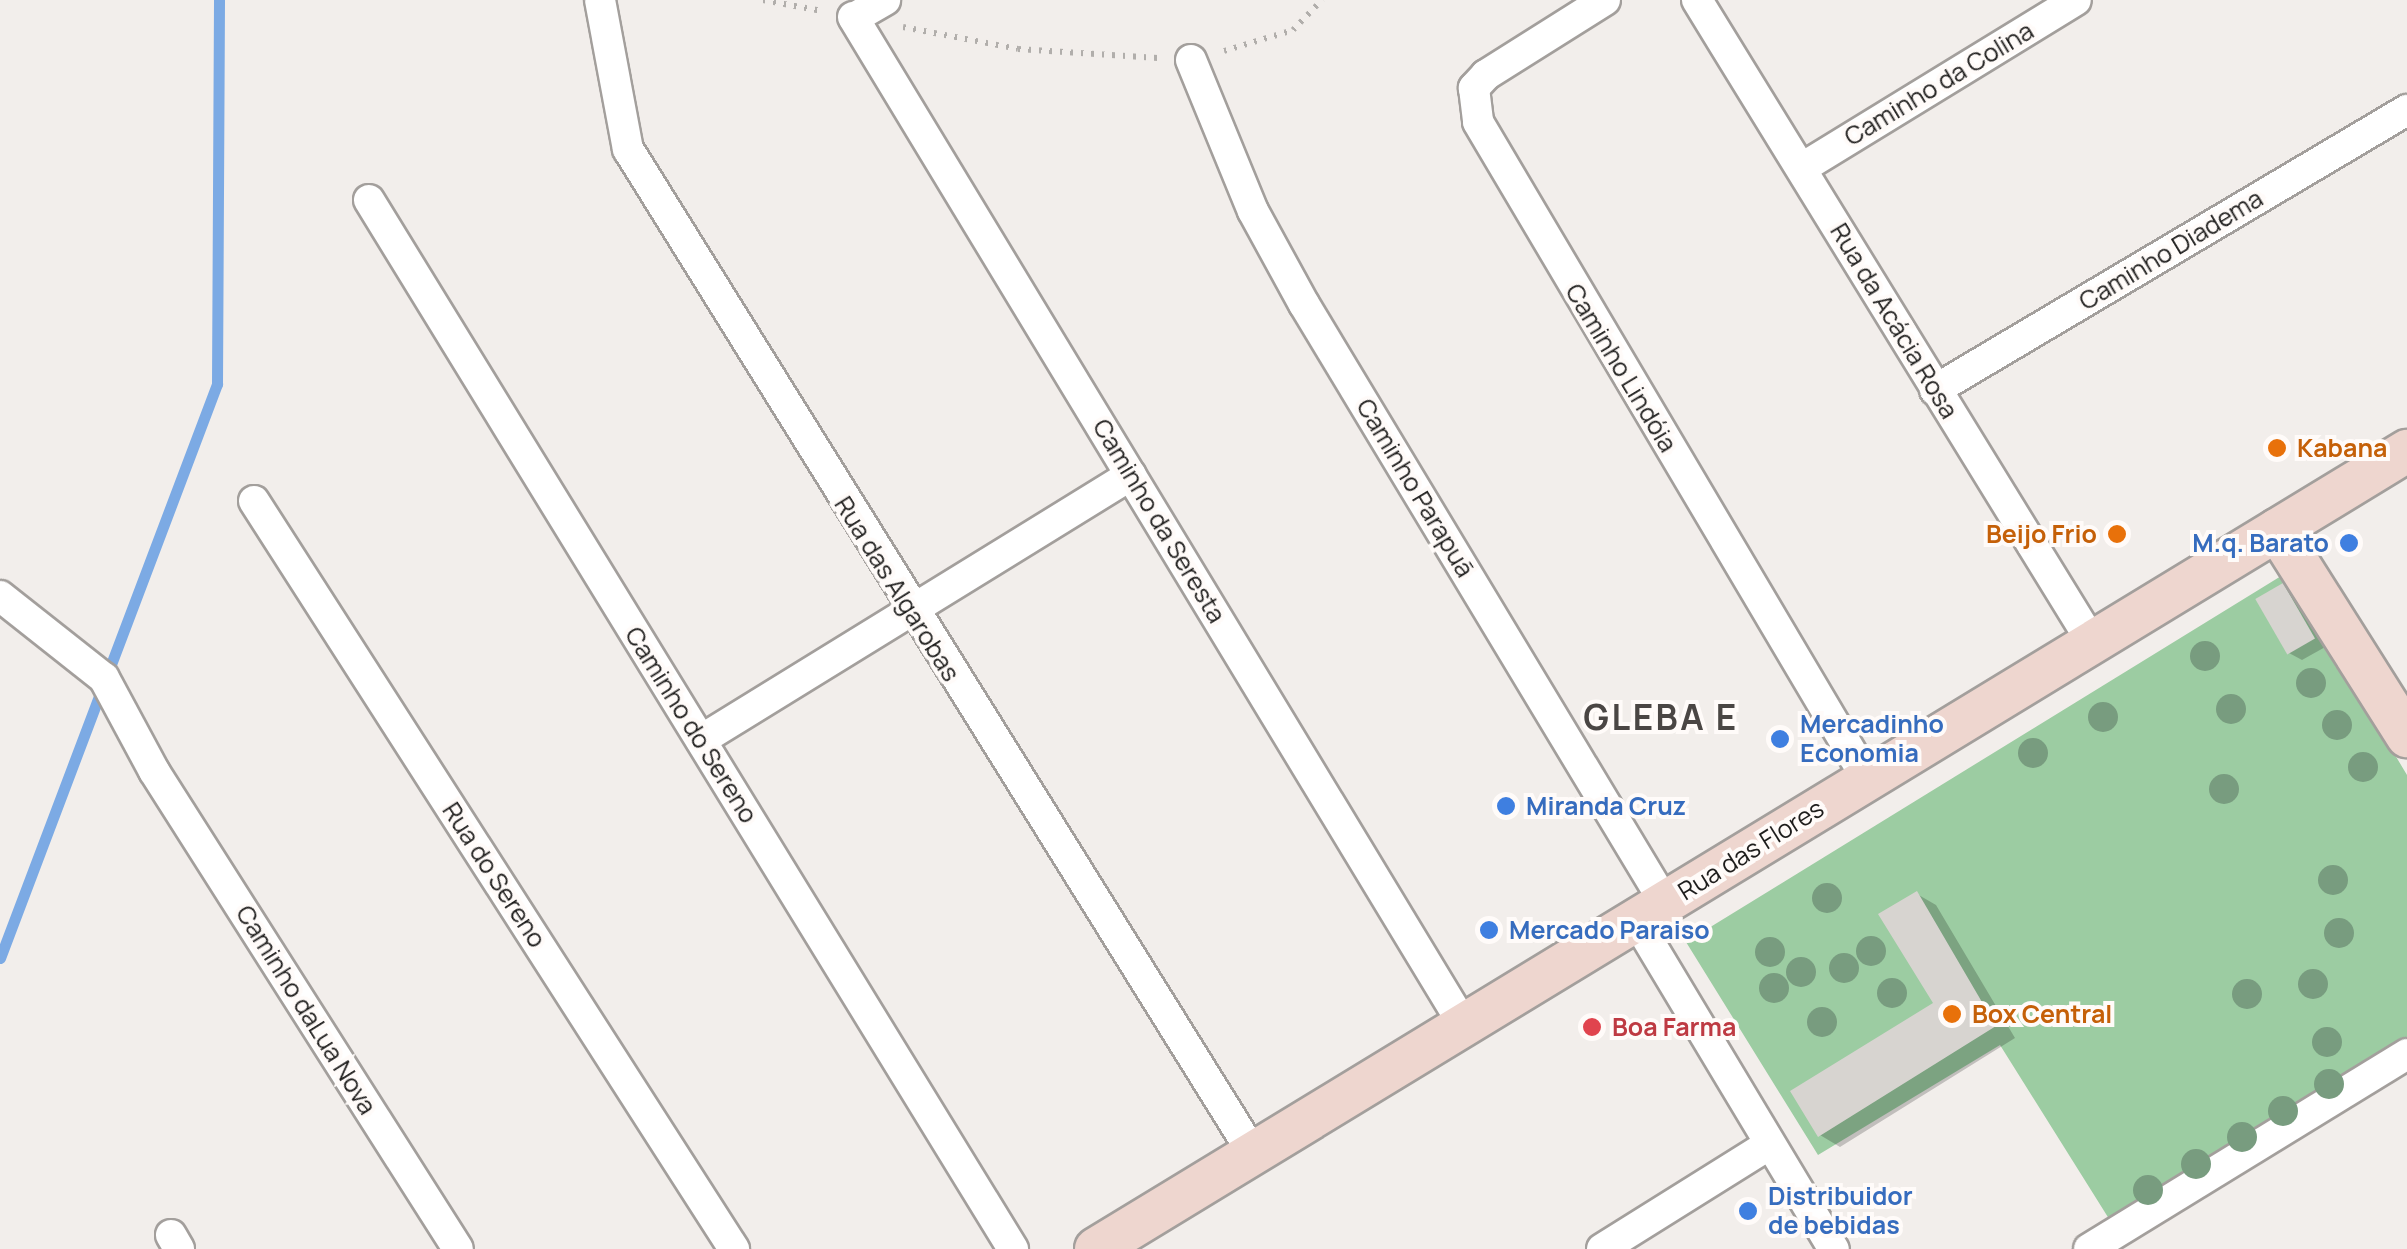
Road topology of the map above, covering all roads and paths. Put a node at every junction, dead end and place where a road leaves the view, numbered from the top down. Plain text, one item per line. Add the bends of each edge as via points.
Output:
1 (600, 0) edge
2 (763, 0) edge
3 (885, 0) edge
4 (1322, 0) edge
5 (1605, 0) edge
6 (1697, 0) edge
7 (2076, 0) edge
8 (853, 18) junction
9 (1191, 60) junction
10 (2407, 110) edge
11 (1802, 168) junction
12 (369, 200) dead end
13 (1935, 390) junction
14 (2407, 451) edge
15 (1131, 475) junction
16 (254, 502) dead end
17 (2277, 530) junction
18 (0, 596) edge
19 (910, 611) junction
20 (2092, 642) junction
21 (2407, 736) edge
22 (701, 740) junction
23 (1867, 779) junction
24 (1651, 912) junction
25 (1463, 1024) junction
26 (2407, 1054) edge
27 (1770, 1144) junction
28 (1253, 1154) junction
29 (458, 1249) edge
30 (734, 1249) edge
31 (1013, 1249) edge
32 (1096, 1249) edge
33 (1602, 1249) edge
34 (1834, 1249) edge
35 (2089, 1249) edge

1 - 19 street, Rua das Algarobas via 628,149
2 - 8 path
3 - 8 street
4 - 9 path via 1293,30
5 - 23 street, Caminho Lindóia via 1486,75 1474,88 1478,122
6 - 11 street, Rua da Acácia Rosa
7 - 11 street, Caminho da Colina
8 - 9 path via 1018,49
8 - 15 street, Caminho da Seresta
9 - 24 street, Caminho Parapuã via 1247,198 1304,304
10 - 13 street, Caminho Diadema
11 - 13 street, Rua da Acácia Rosa
12 - 22 street, Caminho do Sereno
13 - 20 street, Rua da Acácia Rosa
14 - 17 street, Rua das Flores
15 - 19 street
15 - 25 street, Caminho da Seresta
16 - 30 street, Rua do Sereno
17 - 20 street, Rua das Flores
17 - 21 street
18 - 29 street, Caminho daLua Nova via 104,678 154,771
19 - 22 street
19 - 28 street, Rua das Algarobas
20 - 23 street, Rua das Flores
22 - 31 street, Caminho do Sereno
23 - 24 street, Rua das Flores
24 - 25 street, Rua das Flores
24 - 27 street, Caminho Parapuã
25 - 28 street, Rua das Flores
26 - 35 street
27 - 33 street
27 - 34 street, Caminho Parapuã
28 - 32 street, Rua das Flores

